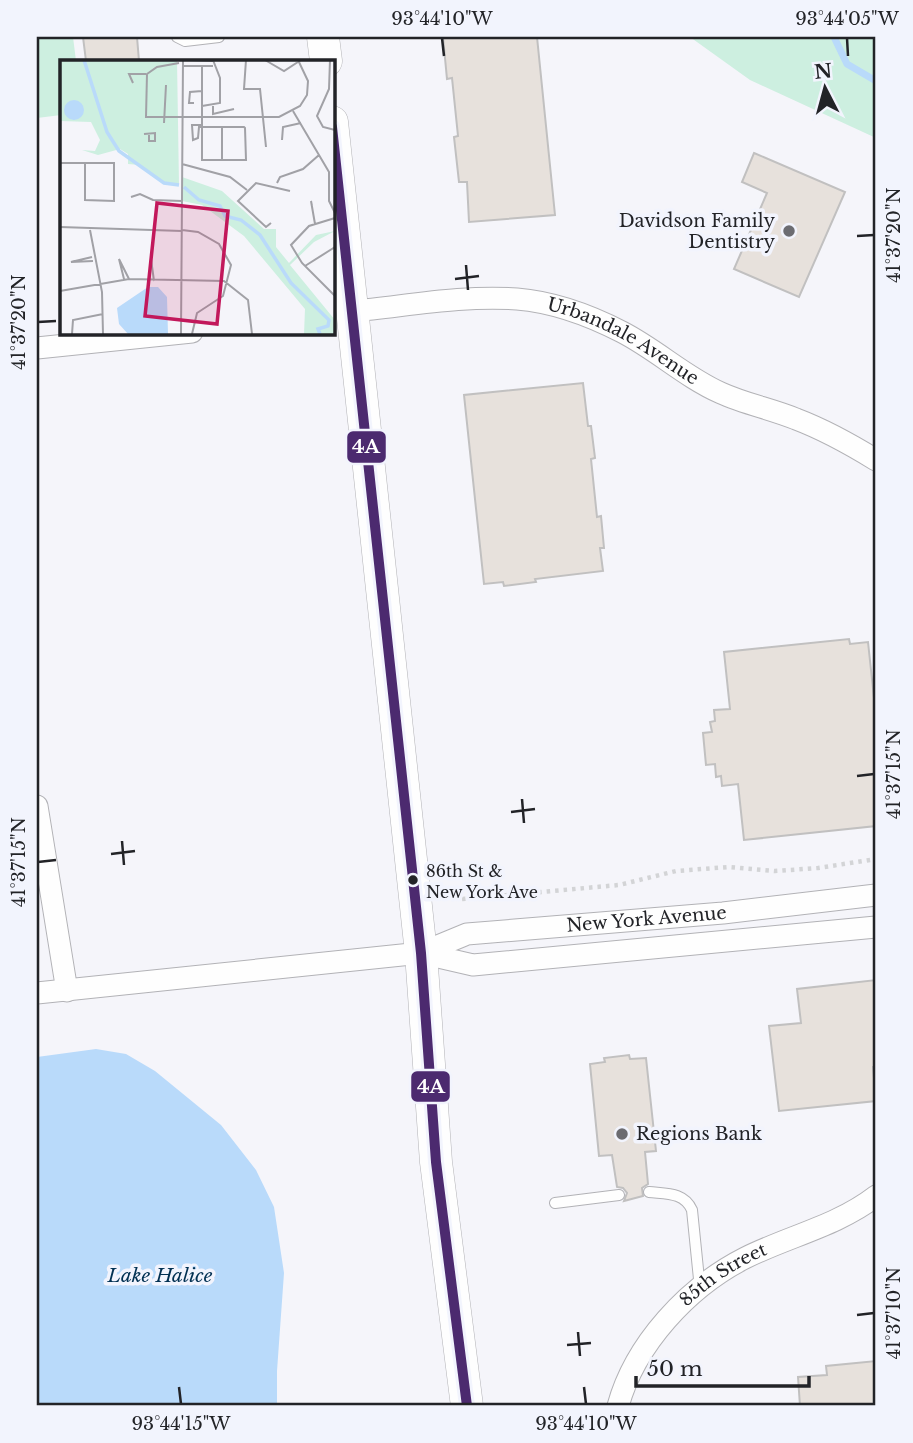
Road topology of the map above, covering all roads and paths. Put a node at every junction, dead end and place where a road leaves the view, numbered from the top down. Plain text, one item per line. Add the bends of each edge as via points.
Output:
1 (177, 37) edge
2 (219, 37) edge
3 (323, 37) edge
4 (326, 60) edge
5 (334, 150) edge
6 (346, 316) edge
7 (173, 334) edge
8 (37, 348) edge
9 (876, 460) edge
10 (37, 806) edge
11 (876, 859) edge
12 (876, 895) edge
13 (462, 899) dead end
14 (876, 927) edge
15 (421, 953) junction
16 (67, 992) junction
17 (37, 993) edge
18 (649, 1192) dead end
19 (619, 1195) dead end
20 (876, 1195) edge
21 (555, 1203) dead end
22 (699, 1289) junction
23 (467, 1406) edge
24 (618, 1406) edge

1 - 2 lane via 185,41
3 - 4 main road
5 - 6 main road
6 - 9 street, Urbandale Avenue via 466,299 517,299 557,306 626,334 723,394 796,418
6 - 15 main road
7 - 8 street
10 - 16 street
11 - 13 path via 796,870 729,867 676,871 620,885
12 - 15 street, New York Avenue via 467,934
14 - 15 street, New York Avenue via 473,965
15 - 16 street, New York Avenue
15 - 23 main road via 436,1162
16 - 17 street, New York Avenue
18 - 22 lane via 679,1195 688,1202
19 - 21 lane
20 - 22 street, 85th Street via 837,1220 744,1258
22 - 24 street, 85th Street via 656,1334

